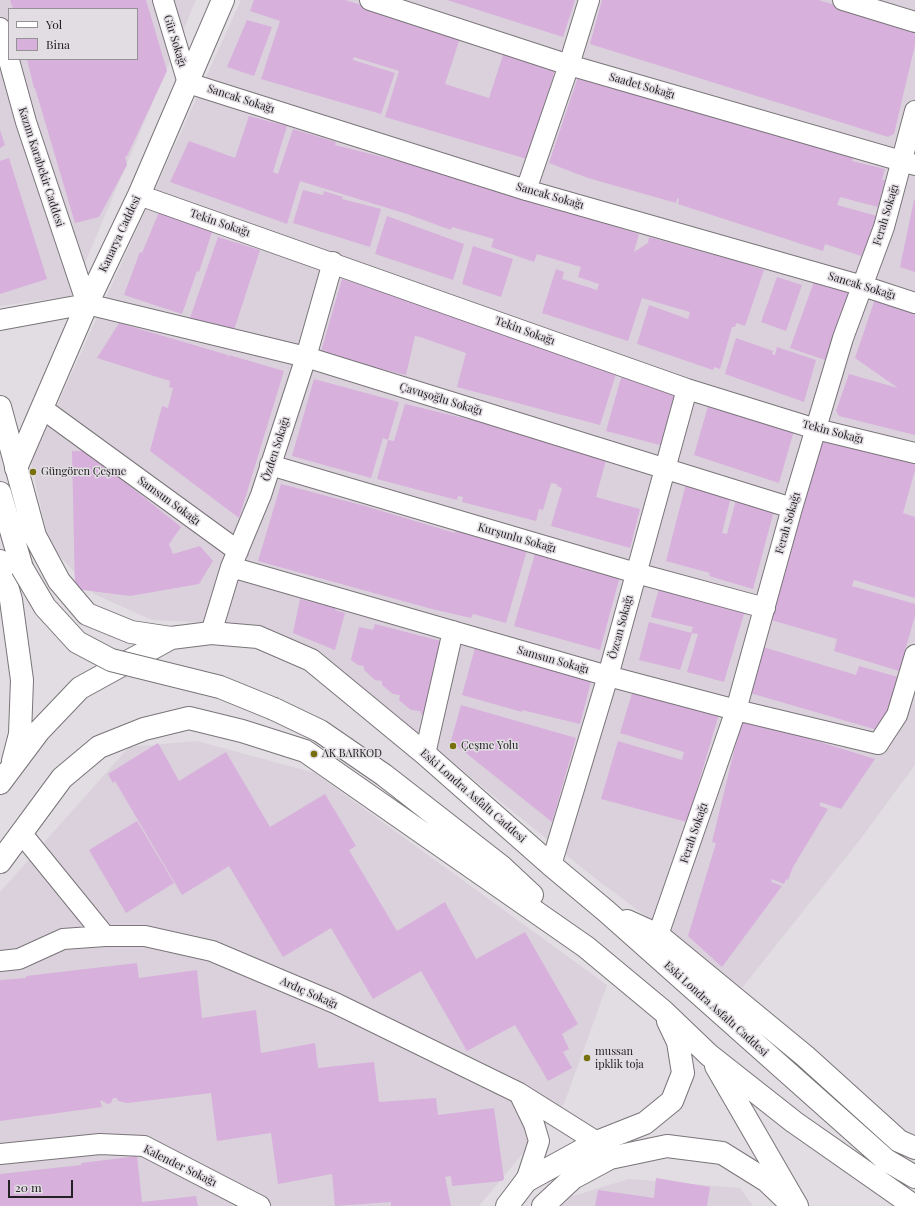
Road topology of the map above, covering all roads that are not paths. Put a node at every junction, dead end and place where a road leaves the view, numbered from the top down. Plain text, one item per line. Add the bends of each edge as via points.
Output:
1 (163, 0) edge
2 (223, 0) edge
3 (370, 0) edge
4 (589, 0) edge
5 (843, 0) edge
6 (915, 22) edge
7 (0, 28) edge
8 (8, 57) edge
9 (9, 60) edge
10 (569, 65) junction
11 (188, 83) junction
12 (915, 111) edge
13 (908, 163) edge
14 (526, 190) junction
15 (139, 195) junction
16 (333, 262) junction
17 (863, 286) junction
18 (915, 303) edge
19 (87, 304) junction
20 (0, 320) edge
21 (306, 357) junction
22 (688, 389) junction
23 (0, 407) edge
24 (43, 410) junction
25 (816, 429) junction
26 (915, 453) edge
27 (270, 465) junction
28 (16, 468) junction
29 (665, 468) junction
30 (0, 493) edge
31 (792, 508) junction
32 (234, 559) junction
33 (0, 561) edge
34 (636, 573) junction
35 (765, 608) junction
36 (454, 631) junction
37 (211, 633) junction
38 (171, 638) junction
39 (915, 655) edge
40 (608, 676) junction
41 (736, 710) junction
42 (425, 754) junction
43 (6, 775) edge
44 (22, 834) junction
45 (0, 862) edge
46 (551, 865) junction
47 (606, 911) junction
48 (658, 935) junction
49 (105, 936) junction
50 (586, 947) junction
51 (0, 961) edge
52 (663, 1011) junction
53 (710, 1055) junction
54 (519, 1093) junction
55 (597, 1142) junction
56 (915, 1148) edge
57 (0, 1154) edge
58 (915, 1177) edge
59 (526, 1181) junction
60 (260, 1206) edge
61 (507, 1206) edge
62 (543, 1206) edge
63 (794, 1206) edge
64 (797, 1206) edge
65 (914, 1206) edge

1 - 11 street, Gür Sokağı
2 - 11 main road, Kanarya Caddesi
3 - 10 street, Saadet Sokağı
4 - 10 street
5 - 6 street
7 - 8 street, Kazım Karabekir Caddesi
9 - 19 street, Kazım Karabekir Caddesi via 26,122
10 - 13 street, Saadet Sokağı
10 - 14 street
11 - 14 street, Sancak Sokağı
11 - 15 main road, Kanarya Caddesi
12 - 13 street, Ferah Sokağı
13 - 17 street, Ferah Sokağı
14 - 17 street, Sancak Sokağı
15 - 16 street, Tekin Sokağı
15 - 19 main road, Kanarya Caddesi
16 - 21 street, Özden Sokağı
16 - 22 street, Tekin Sokağı
17 - 18 street, Sancak Sokağı
17 - 25 street, Ferah Sokağı
19 - 20 street
19 - 21 street, Çavuşoğlu Sokağı
19 - 24 main road, Kanarya Caddesi
21 - 27 street, Özden Sokağı
21 - 29 street, Çavuşoğlu Sokağı
22 - 25 street, Tekin Sokağı
22 - 29 street, Özcan Sokağı
23 - 28 main road
24 - 28 main road, Kanarya Caddesi
24 - 32 street, Samsun Sokağı
25 - 26 street, Tekin Sokağı
25 - 31 street, Ferah Sokağı
27 - 32 street, Özden Sokağı
27 - 34 street, Kurşunlu Sokağı
28 - 38 main road via 35,536 59,581 87,614 131,632
29 - 31 street, Çavuşoğlu Sokağı
29 - 34 street, Özcan Sokağı
30 - 50 main road, bridge via 22,568 45,607 77,642 111,660 220,687 320,731 384,776 502,867
31 - 35 street, Ferah Sokağı
32 - 36 street, Samsun Sokağı
32 - 37 street, Özden Sokağı
33 - 43 main road via 11,600 22,680 20,734
34 - 35 street, Kurşunlu Sokağı
34 - 40 street, Özcan Sokağı
35 - 41 street, Ferah Sokağı
36 - 40 street, Samsun Sokağı
36 - 42 street
37 - 38 main road, Eski Londra Asfaltı Caddesi
37 - 42 main road, Eski Londra Asfaltı Caddesi via 258,637 311,660
38 - 43 main road, Eski Londra Asfaltı Caddesi via 80,688 39,731
39 - 41 street, Samsun Sokağı via 897,715 878,744
40 - 41 street, Samsun Sokağı
40 - 46 street, Özcan Sokağı
41 - 48 street, Ferah Sokağı
42 - 46 main road, Eski Londra Asfaltı Caddesi
44 - 45 main road
44 - 49 street
44 - 50 main road via 62,778 99,747 144,729 188,718 242,731 305,751
46 - 47 main road, Eski Londra Asfaltı Caddesi
47 - 48 main road
47 - 58 main road, Eski Londra Asfaltı Caddesi via 886,1160
48 - 56 main road via 805,1056 899,1141
49 - 51 street, Ardıç Sokağı via 63,939 19,959
49 - 54 street, Ardıç Sokağı via 144,936 212,950 335,1003
50 - 52 main road
52 - 53 main road
52 - 55 main road via 678,1042 683,1072 672,1101 644,1124
53 - 64 main road
53 - 65 main road via 794,1122
54 - 55 street, Ardıç Sokağı
54 - 59 street via 539,1141
55 - 59 main road
57 - 60 street, Kalender Sokağı via 100,1144 144,1146
59 - 61 main road
62 - 63 main road via 572,1178 610,1158 667,1146 722,1153 767,1181

